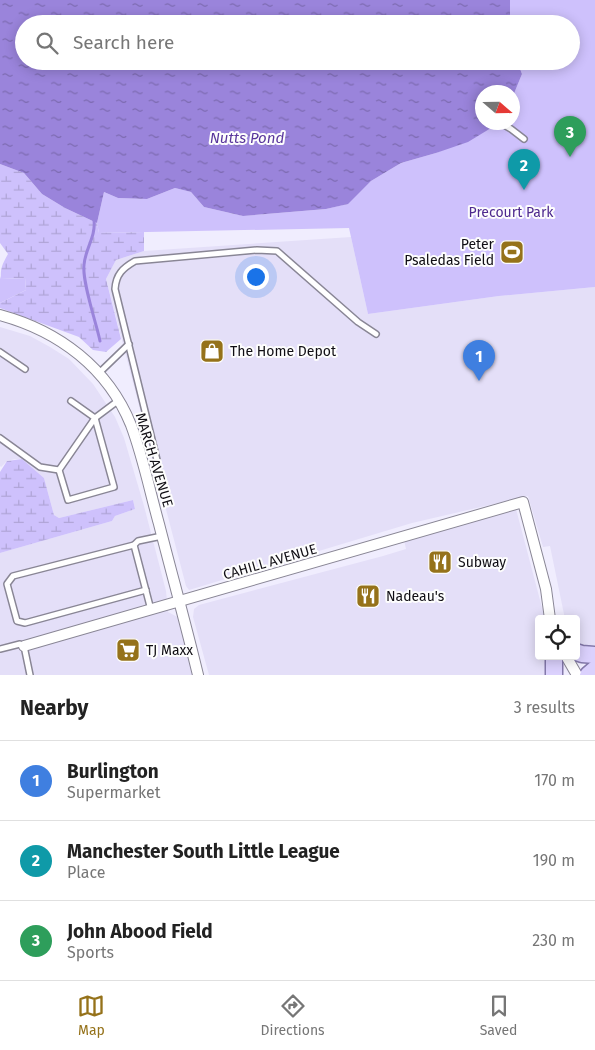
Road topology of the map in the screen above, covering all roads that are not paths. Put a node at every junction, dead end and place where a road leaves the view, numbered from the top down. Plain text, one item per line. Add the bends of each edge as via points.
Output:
1 (513, 130) edge
2 (524, 139) dead end
3 (0, 315) edge
4 (376, 334) dead end
5 (129, 344) junction
6 (0, 352) edge
7 (24, 369) dead end
8 (99, 373) junction
9 (119, 400) junction
10 (71, 401) dead end
11 (95, 418) junction
12 (0, 438) edge
13 (157, 460) dead end
14 (59, 470) junction
15 (162, 536) junction
16 (134, 545) junction
17 (546, 589) junction
18 (146, 590) junction
19 (179, 602) junction
20 (151, 610) junction
21 (549, 615) edge
22 (556, 615) edge
23 (24, 646) junction
24 (0, 649) edge
25 (580, 653) edge
26 (595, 655) edge
27 (554, 660) edge
28 (556, 660) edge
29 (568, 660) edge
30 (595, 669) edge
31 (30, 675) edge
32 (198, 675) edge
33 (554, 675) edge
34 (564, 675) edge
35 (576, 675) edge
36 (588, 675) edge

1 - 2 lane
3 - 8 street, MARCH AVENUE via 59,339
4 - 5 lane via 277,251 257,250 135,261 122,270 115,290
5 - 8 lane
5 - 13 lane
6 - 7 lane
8 - 9 street, MARCH AVENUE
9 - 11 lane
9 - 15 street, MARCH AVENUE via 132,427
10 - 11 lane
11 - 14 lane
11 - 14 lane via 114,487 68,500
12 - 14 lane via 40,467
15 - 16 lane via 138,541
15 - 19 street, MARCH AVENUE
16 - 18 lane
16 - 18 lane via 13,576 8,584 17,621 25,623
17 - 19 street, CAHILL AVENUE via 523,502
17 - 21 street
17 - 22 street
18 - 20 lane
19 - 20 street, CAHILL AVENUE
19 - 32 street, MARCH AVENUE
20 - 23 street, CAHILL AVENUE
23 - 24 lane
23 - 31 lane
25 - 26 main road
27 - 33 main road
28 - 34 street
29 - 35 street
30 - 36 main road

